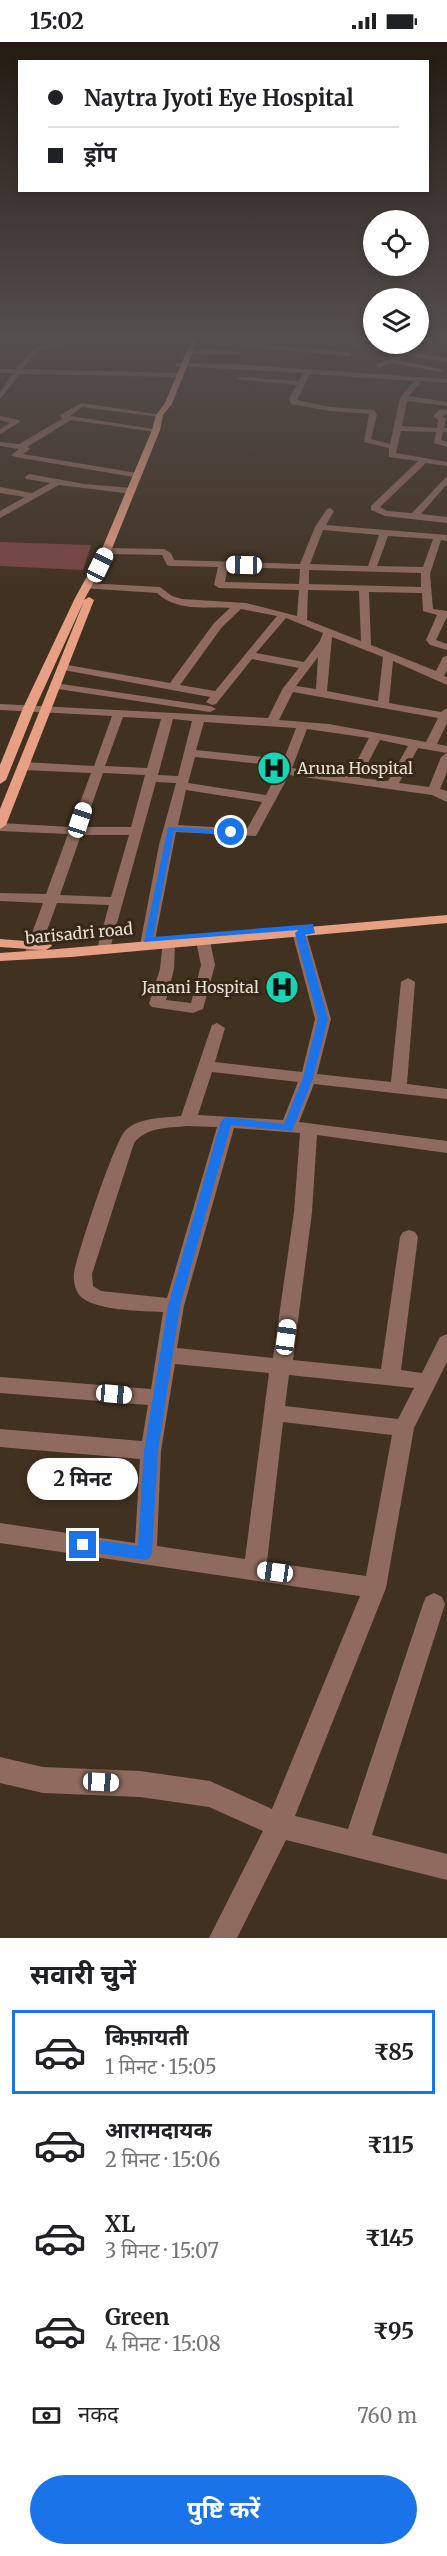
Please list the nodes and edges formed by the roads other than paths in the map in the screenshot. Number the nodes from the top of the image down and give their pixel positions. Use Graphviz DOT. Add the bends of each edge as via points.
graph roads {
  1 [pos="59,424"];
  2 [pos="116,424"];
  3 [pos="157,424"];
  4 [pos="371,424"];
  5 [pos="398,424"];
  6 [pos="397,428"];
  7 [pos="156,430"];
  8 [pos="443,430"];
  9 [pos="0,444"];
  10 [pos="447,445"];
  11 [pos="20,447"];
  12 [pos="393,447"];
  13 [pos="15,455"];
  14 [pos="5,458"];
  15 [pos="424,460"];
  16 [pos="447,464"];
  17 [pos="137,476"];
  18 [pos="29,477"];
  19 [pos="447,479"];
  20 [pos="58,482"];
  21 [pos="0,490"];
  22 [pos="132,491"];
  23 [pos="34,496"];
  24 [pos="330,511"];
  25 [pos="2,512"];
  26 [pos="415,516"];
  27 [pos="447,520"];
  28 [pos="320,527"];
  29 [pos="384,532"];
  30 [pos="444,537"];
  31 [pos="106,551"];
  32 [pos="224,564"];
  33 [pos="304,566"];
  34 [pos="372,567"];
  35 [pos="426,570"];
  36 [pos="165,577"];
  37 [pos="92,583"];
  38 [pos="219,585"];
  39 [pos="249,586"];
  40 [pos="303,587"];
  41 [pos="364,588"];
  42 [pos="427,590"];
  43 [pos="215,604"];
  44 [pos="242,606"];
  45 [pos="284,614"];
  46 [pos="445,614"];
  47 [pos="302,621"];
  48 [pos="327,637"];
  49 [pos="366,647"];
  50 [pos="447,647"];
  51 [pos="249,655"];
  52 [pos="388,656"];
  53 [pos="447,659"];
  54 [pos="307,666"];
  55 [pos="62,667"];
  56 [pos="443,680"];
  57 [pos="55,686"];
  58 [pos="173,687"];
  59 [pos="289,688"];
  60 [pos="321,694"];
  61 [pos="218,695"];
  62 [pos="382,705"];
  63 [pos="0,707"];
  64 [pos="29,708"];
  65 [pos="47,709"];
  66 [pos="119,712"];
  67 [pos="203,713"];
  68 [pos="446,714"];
  69 [pos="168,715"];
  70 [pos="272,723"];
  71 [pos="303,725"];
  72 [pos="376,736"];
  73 [pos="415,743"];
  74 [pos="430,746"];
  75 [pos="447,750"];
  76 [pos="190,753"];
  77 [pos="447,757"];
  78 [pos="23,766"];
  79 [pos="287,767"];
  80 [pos="99,769"];
  81 [pos="152,775"];
  82 [pos="0,780"];
  83 [pos="353,780"];
  84 [pos="182,783"];
  85 [pos="392,785"];
  86 [pos="433,791"];
  87 [pos="447,798"];
  88 [pos="270,799"];
  89 [pos="0,826"];
  90 [pos="171,828"];
  91 [pos="76,831"];
  92 [pos="136,831"];
  93 [pos="0,897"];
  94 [pos="52,899"];
  95 [pos="117,902"];
  96 [pos="447,913"];
  97 [pos="447,918"];
  98 [pos="307,930"];
  99 [pos="203,941"];
  100 [pos="0,943"];
  101 [pos="147,943"];
  102 [pos="168,944"];
  103 [pos="104,947"];
  104 [pos="33,951"];
  105 [pos="0,957"];
  106 [pos="408,982"];
  107 [pos="217,1028"];
  108 [pos="206,1066"];
  109 [pos="308,1078"];
  110 [pos="398,1089"];
  111 [pos="447,1094"];
  112 [pos="188,1121"];
  113 [pos="226,1121"];
  114 [pos="288,1128"];
  115 [pos="309,1131"];
  116 [pos="447,1148"];
  117 [pos="409,1237"];
  118 [pos="174,1306"];
  119 [pos="447,1342"];
  120 [pos="166,1354"];
  121 [pos="281,1366"];
  122 [pos="390,1377"];
  123 [pos="426,1381"];
  124 [pos="0,1385"];
  125 [pos="160,1398"];
  126 [pos="274,1413"];
  127 [pos="404,1428"];
  128 [pos="0,1438"];
  129 [pos="151,1451"];
  130 [pos="0,1533"];
  131 [pos="145,1553"];
  132 [pos="255,1569"];
  133 [pos="375,1588"];
  134 [pos="434,1604"];
  135 [pos="0,1770"];
  136 [pos="279,1825"];
  137 [pos="356,1844"];
  138 [pos="447,1867"];
  139 [pos="223,1938"];
  1 -- 11 [label="street"];
  2 -- 7 [label="street"];
  3 -- 7 [label="main road"];
  4 -- 12 [label="street" via="367,440"];
  5 -- 6 [label="street"];
  6 -- 8 [label="street"];
  6 -- 12 [label="street"];
  7 -- 17 [label="main road"];
  8 -- 10 [label="street" via="437,441"];
  9 -- 11 [label="street"];
  11 -- 13 [label="street" via="26,449"];
  12 -- 15 [label="street" via="392,455"];
  13 -- 14 [label="street"];
  13 -- 17 [label="street"];
  15 -- 16 [label="street"];
  15 -- 26 [label="street" via="374,508"];
  17 -- 22 [label="main road"];
  18 -- 20 [label="street"];
  19 -- 26 [label="street"];
  20 -- 22 [label="street"];
  20 -- 23 [label="street"];
  21 -- 23 [label="street"];
  22 -- 31 [label="main road"];
  23 -- 25 [label="street"];
  24 -- 28 [label="street"];
  26 -- 27 [label="street"];
  28 -- 29 [label="street"];
  28 -- 33 [label="street"];
  29 -- 30 [label="street"];
  29 -- 34 [label="street"];
  30 -- 35 [label="street"];
  31 -- 36 [label="street" via="165,552"];
  31 -- 37 [label="main road"];
  32 -- 33 [label="street"];
  32 -- 36 [label="street"];
  32 -- 38 [label="street"];
  33 -- 34 [label="street"];
  33 -- 40 [label="street"];
  34 -- 35 [label="street"];
  35 -- 42 [label="street"];
  36 -- 37 [label="street"];
  36 -- 43 [label="street" via="172,600"];
  37 -- 55 [label="main road"];
  37 -- 64 [label="main road"];
  38 -- 39 [label="street"];
  38 -- 43 [label="street"];
  39 -- 40 [label="street"];
  39 -- 44 [label="street"];
  40 -- 41 [label="street"];
  40 -- 47 [label="street"];
  41 -- 42 [label="street"];
  41 -- 49 [label="street"];
  42 -- 46 [label="street" via="428,611"];
  43 -- 44 [label="street"];
  44 -- 45 [label="street"];
  44 -- 58 [label="street" via="218,625"];
  45 -- 47 [label="street"];
  45 -- 51 [label="street"];
  46 -- 50 [label="street" via="431,640"];
  47 -- 48 [label="street"];
  48 -- 49 [label="street"];
  48 -- 54 [label="street"];
  48 -- 60 [label="street"];
  49 -- 52 [label="street"];
  51 -- 54 [label="street"];
  51 -- 61 [label="street"];
  52 -- 56 [label="street"];
  52 -- 62 [label="street"];
  53 -- 56 [label="street"];
  54 -- 59 [label="street"];
  55 -- 57 [label="main road"];
  55 -- 58 [label="street"];
  57 -- 65 [label="main road"];
  57 -- 67 [label="street"];
  58 -- 61 [label="street"];
  59 -- 60 [label="street"];
  59 -- 70 [label="street"];
  60 -- 62 [label="street"];
  61 -- 67 [label="street"];
  62 -- 68 [label="street"];
  63 -- 64 [label="street"];
  64 -- 65 [label="street"];
  64 -- 82 [label="main road"];
  65 -- 66 [label="street"];
  65 -- 78 [label="main road"];
  66 -- 69 [label="street"];
  66 -- 80 [label="street"];
  67 -- 69 [label="street"];
  67 -- 70 [label="street"];
  67 -- 76 [label="street"];
  68 -- 74 [label="street"];
  69 -- 81 [label="street"];
  70 -- 71 [label="street"];
  71 -- 72 [label="street"];
  71 -- 79 [label="street"];
  72 -- 73 [label="street"];
  72 -- 83 [label="street"];
  73 -- 74 [label="street"];
  73 -- 85 [label="street"];
  74 -- 75 [label="street"];
  76 -- 79 [label="street"];
  76 -- 84 [label="street"];
  77 -- 86 [label="street"];
  78 -- 80 [label="street"];
  78 -- 89 [label="main road"];
  79 -- 83 [label="street"];
  79 -- 88 [label="street"];
  80 -- 81 [label="street"];
  80 -- 91 [label="street"];
  81 -- 84 [label="street"];
  81 -- 92 [label="street"];
  83 -- 85 [label="street"];
  84 -- 88 [label="street"];
  84 -- 90 [label="street"];
  85 -- 86 [label="street"];
  86 -- 87 [label="street"];
  88 -- 90 [label="street" via="251,833"];
  89 -- 91 [label="street"];
  90 -- 101 [label="street"];
  91 -- 92 [label="street"];
  91 -- 94 [label="street"];
  92 -- 95 [label="street"];
  93 -- 94 [label="street"];
  94 -- 95 [label="street"];
  94 -- 104 [label="street"];
  95 -- 103 [label="street"];
  96 -- 98 [label="main road, barisadri road"];
  97 -- 98 [label="main road, barisadri road"];
  98 -- 99 [label="main road, barisadri road"];
  98 -- 101 [label="main road, barisadri road"];
  98 -- 109 [label="street" via="323,1019"];
  99 -- 102 [label="main road, barisadri road"];
  99 -- 102 [label="street" via="208,965 198,1006 193,1008 157,1004 167,969"];
  100 -- 104 [label="main road"];
  101 -- 102 [label="main road, barisadri road"];
  101 -- 103 [label="main road, barisadri road"];
  103 -- 104 [label="main road, barisadri road"];
  103 -- 104 [label="main road, barisadri road" via="63,946"];
  104 -- 105 [label="main road, barisadri road"];
  106 -- 110 [label="street"];
  107 -- 108 [label="street"];
  108 -- 109 [label="street"];
  108 -- 112 [label="street"];
  109 -- 110 [label="street"];
  109 -- 114 [label="street"];
  110 -- 111 [label="street"];
  112 -- 113 [label="street"];
  112 -- 118 [label="street" via="140,1128 126,1142 83,1274 86,1289 102,1299"];
  113 -- 114 [label="street"];
  113 -- 118 [label="street"];
  114 -- 115 [label="street"];
  115 -- 116 [label="street"];
  115 -- 121 [label="street" via="303,1212"];
  117 -- 122 [label="street"];
  118 -- 120 [label="street"];
  119 -- 123 [label="street"];
  120 -- 121 [label="street"];
  120 -- 125 [label="street"];
  121 -- 122 [label="street"];
  121 -- 126 [label="street"];
  122 -- 123 [label="street"];
  123 -- 127 [label="street"];
  124 -- 125 [label="street"];
  125 -- 129 [label="street"];
  126 -- 127 [label="street"];
  126 -- 132 [label="street"];
  127 -- 133 [label="street"];
  128 -- 129 [label="street"];
  129 -- 131 [label="street"];
  130 -- 131 [label="street"];
  131 -- 132 [label="street"];
  132 -- 133 [label="street"];
  133 -- 136 [label="street"];
  134 -- 137 [label="street"];
  135 -- 136 [label="street" via="43,1780 140,1784 210,1794"];
  136 -- 137 [label="street"];
  136 -- 139 [label="street"];
  137 -- 138 [label="street"];
}
